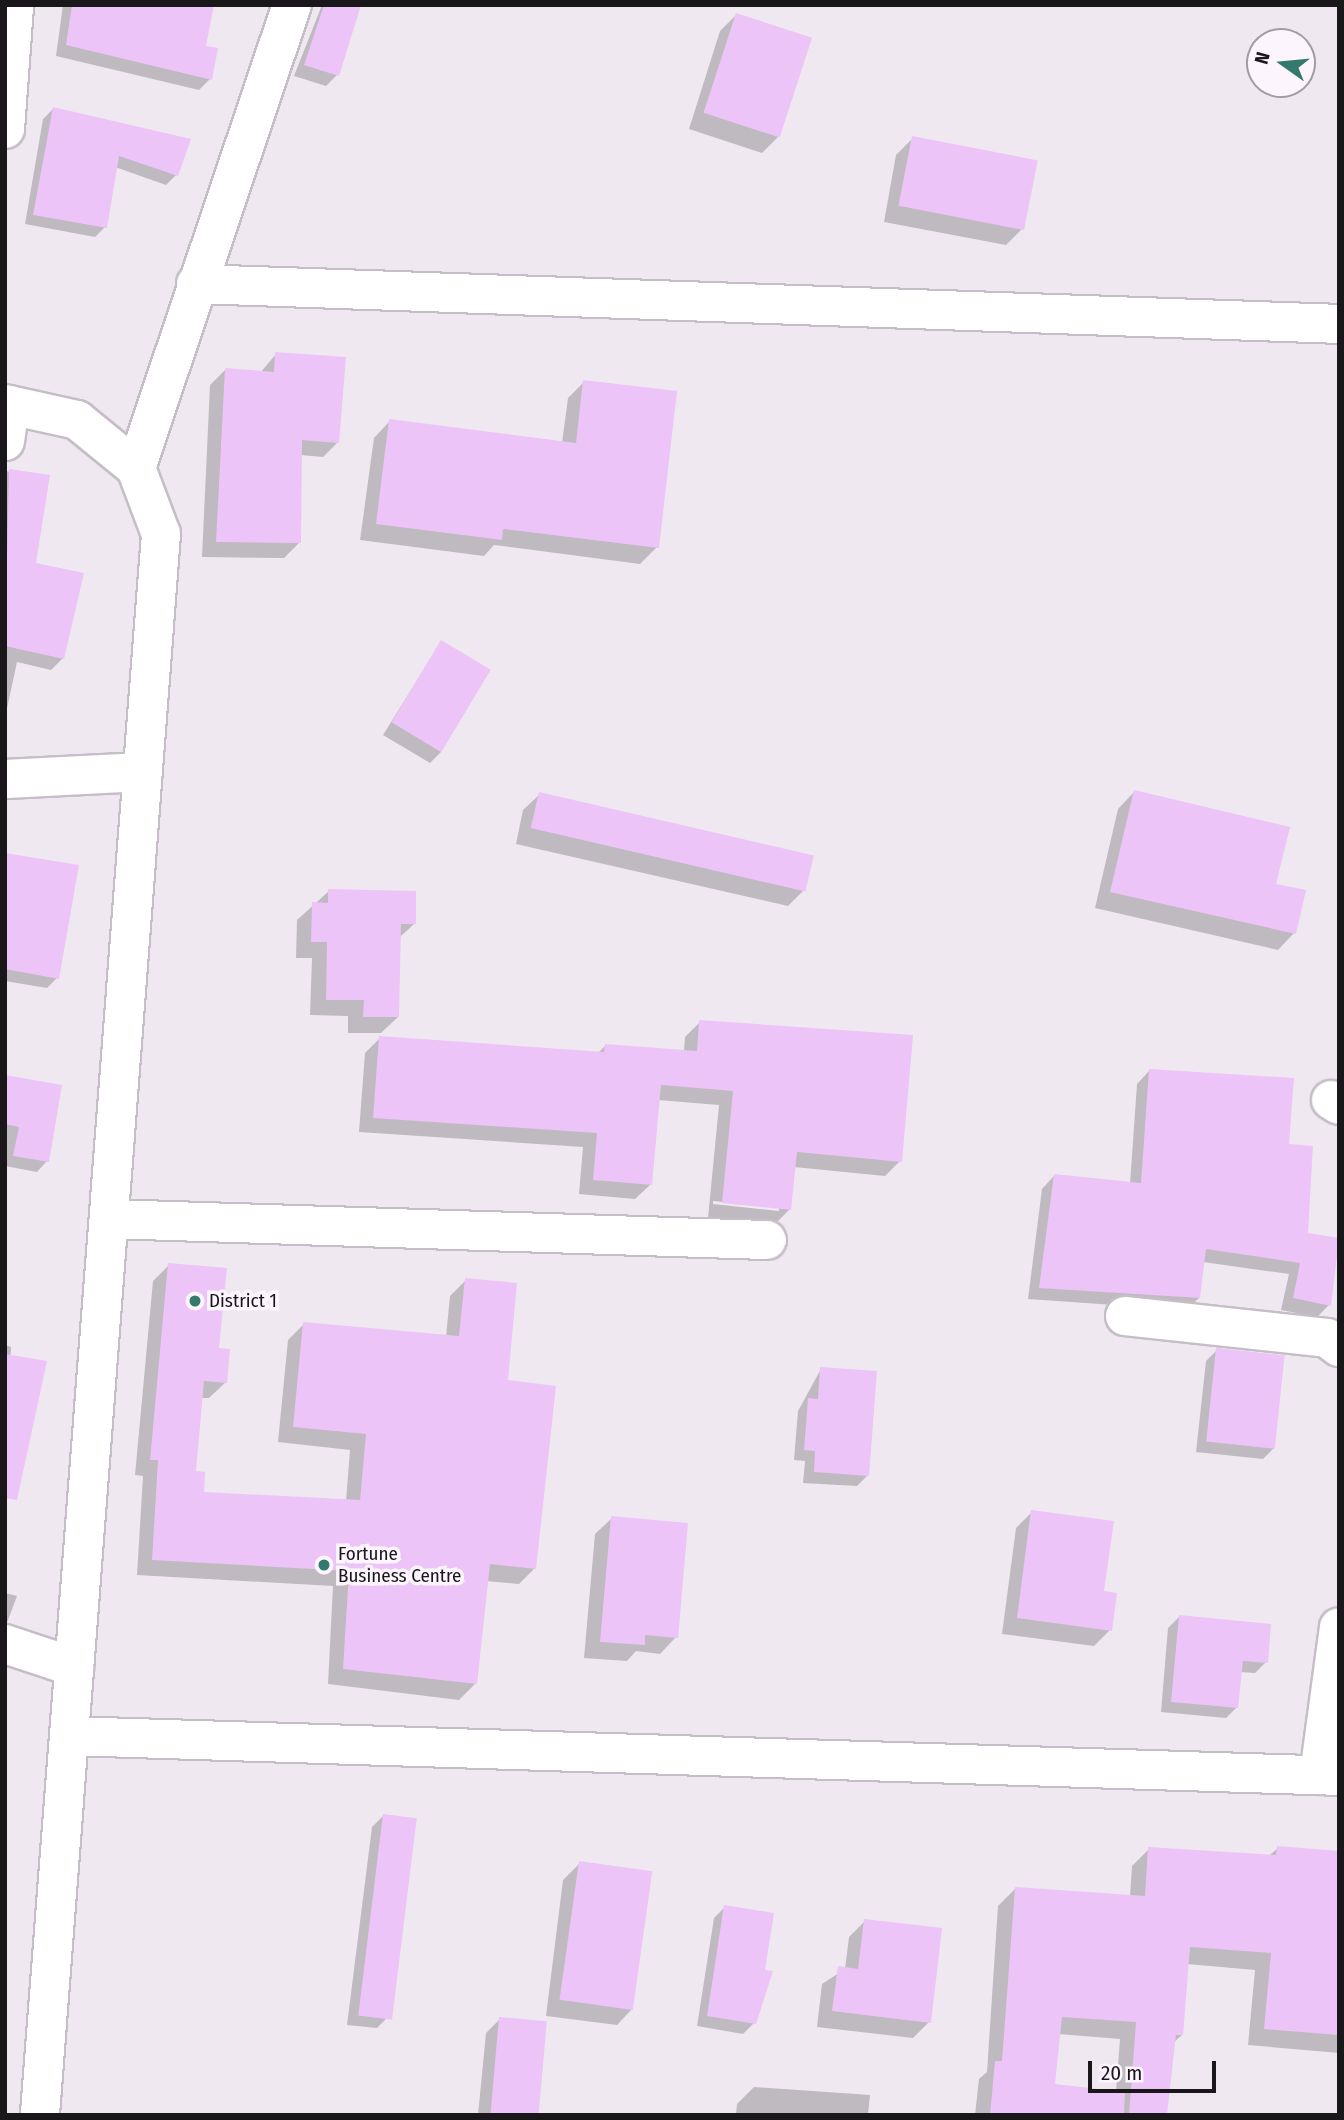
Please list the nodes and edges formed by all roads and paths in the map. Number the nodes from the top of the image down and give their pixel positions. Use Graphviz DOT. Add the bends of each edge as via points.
graph roads {
  1 [pos="14,5"];
  2 [pos="292,5"];
  3 [pos="5,129"];
  4 [pos="196,284"];
  5 [pos="1339,324"];
  6 [pos="7,417"];
  7 [pos="136,468"];
  8 [pos="143,772"];
  9 [pos="5,779"];
  10 [pos="109,1219"];
  11 [pos="766,1240"];
  12 [pos="1125,1316"];
  13 [pos="1339,1347"];
  14 [pos="1339,1627"];
  15 [pos="5,1644"];
  16 [pos="74,1668"];
  17 [pos="69,1735"];
  18 [pos="1329,1776"];
  19 [pos="40,2115"];
  1 -- 3 [label="street"];
  2 -- 4 [label="street"];
  4 -- 5 [label="street"];
  4 -- 7 [label="street"];
  6 -- 7 [label="street" via="77,420"];
  7 -- 8 [label="street" via="161,534"];
  8 -- 9 [label="street"];
  8 -- 10 [label="street"];
  10 -- 11 [label="street"];
  10 -- 16 [label="street"];
  12 -- 13 [label="street" via="1326,1338"];
  14 -- 18 [label="street"];
  15 -- 16 [label="street"];
  16 -- 17 [label="street"];
  17 -- 18 [label="street"];
  17 -- 19 [label="street"];
}
